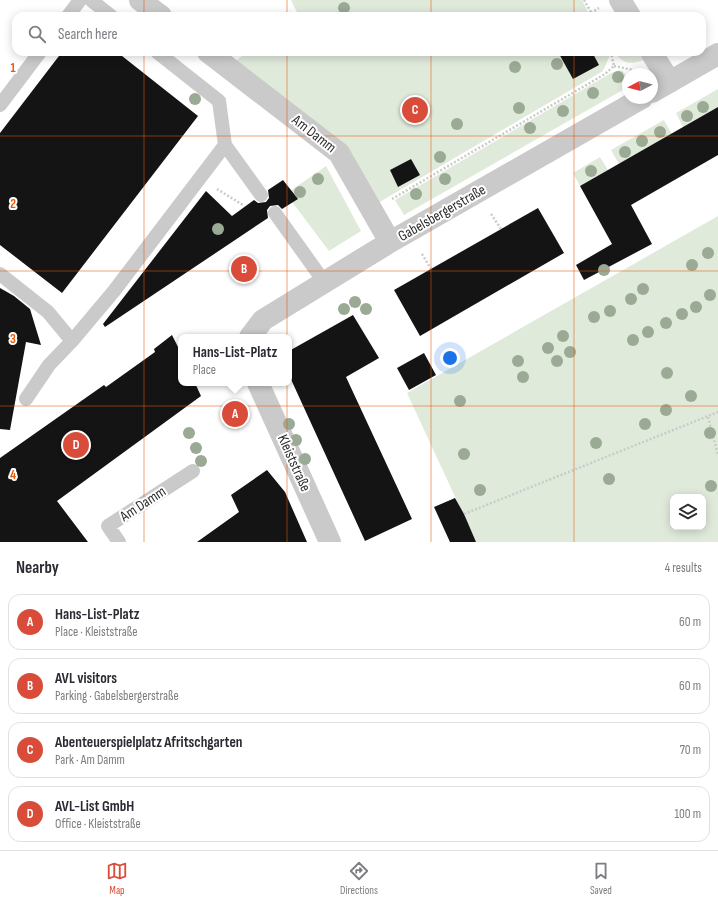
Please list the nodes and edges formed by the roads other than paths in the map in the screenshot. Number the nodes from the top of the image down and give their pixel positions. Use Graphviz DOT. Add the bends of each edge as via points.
graph roads {
  1 [pos="80,0"];
  2 [pos="91,0"];
  3 [pos="140,0"];
  4 [pos="620,0"];
  5 [pos="71,12"];
  6 [pos="107,12"];
  7 [pos="156,12"];
  8 [pos="628,12"];
  9 [pos="718,54"];
  10 [pos="37,56"];
  11 [pos="162,56"];
  12 [pos="213,56"];
  13 [pos="652,56"];
  14 [pos="661,87"];
  15 [pos="632,104"];
  16 [pos="0,105"];
  17 [pos="225,145"];
  18 [pos="261,195"];
  19 [pos="275,213"];
  20 [pos="390,242"];
  21 [pos="0,274"];
  22 [pos="325,283"];
  23 [pos="252,334"];
  24 [pos="72,341"];
  25 [pos="259,386"];
  26 [pos="26,399"];
  27 [pos="193,471"];
  28 [pos="119,542"];
  29 [pos="330,542"];
  1 -- 5 [label="lane"];
  2 -- 6 [label="lane"];
  3 -- 7 [label="street"];
  4 -- 8 [label="street"];
  9 -- 14 [label="street"];
  10 -- 16 [label="lane"];
  11 -- 17 [label="lane" via="219,101"];
  12 -- 20 [label="street, Am Damm" via="339,153"];
  13 -- 14 [label="street"];
  15 -- 20 [label="street, Gabelsbergerstraße"];
  17 -- 18 [label="lane"];
  17 -- 24 [label="lane" via="114,291"];
  19 -- 22 [label="lane"];
  20 -- 22 [label="street, Gabelsbergerstraße"];
  21 -- 24 [label="lane" via="48,312"];
  22 -- 23 [label="street, Gabelsbergerstraße" via="263,320"];
  24 -- 26 [label="lane" via="49,365"];
  25 -- 29 [label="street, Kleiststraße"];
  27 -- 28 [label="lane, Am Damm" via="108,526"];
}
